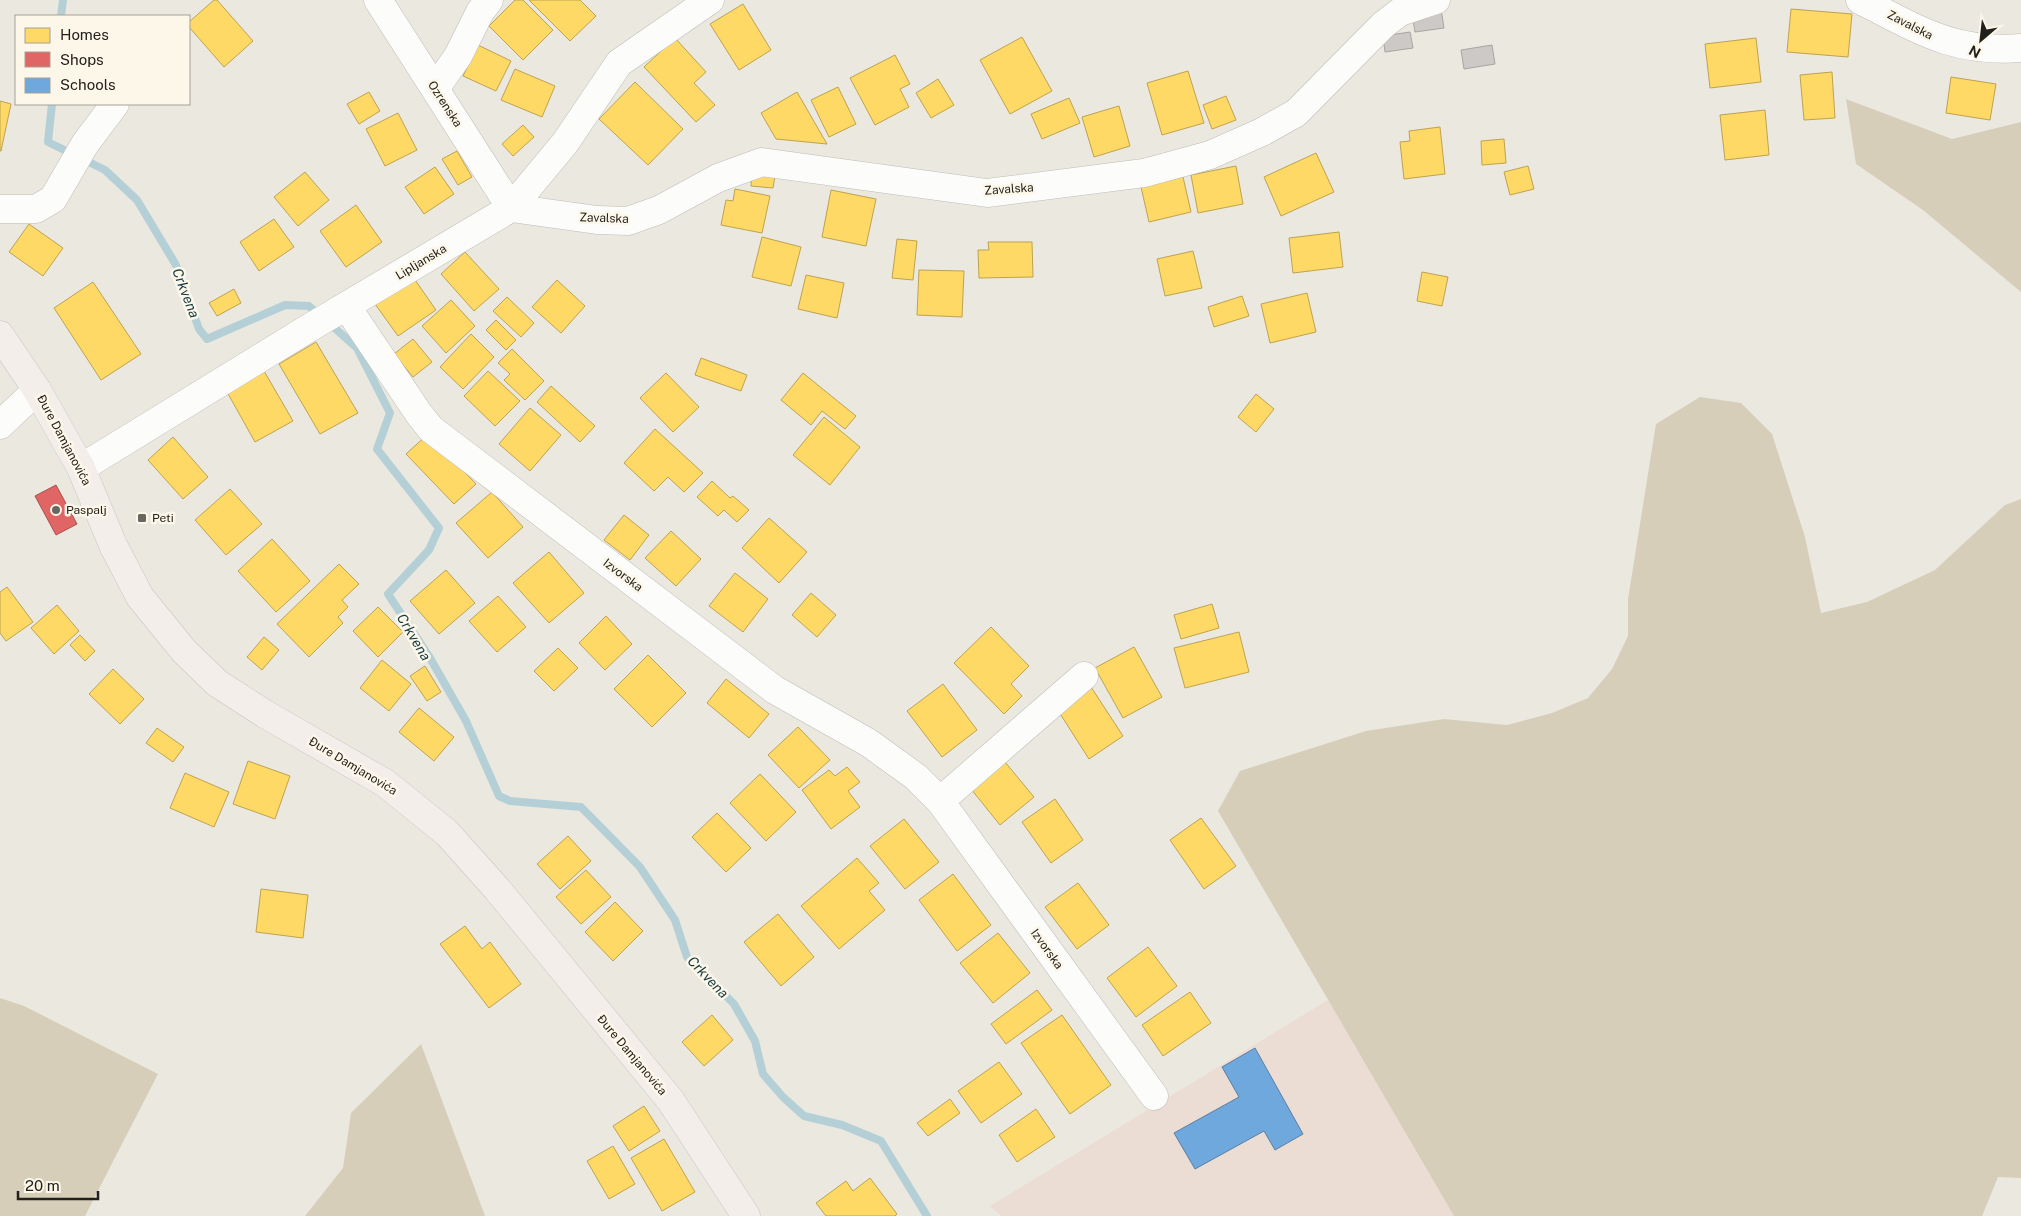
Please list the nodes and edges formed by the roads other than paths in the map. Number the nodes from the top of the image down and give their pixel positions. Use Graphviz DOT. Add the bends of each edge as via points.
graph roads {
  1 [pos="378,0"];
  2 [pos="489,0"];
  3 [pos="710,0"];
  4 [pos="1436,0"];
  5 [pos="1860,0"];
  6 [pos="2021,48"];
  7 [pos="435,89"];
  8 [pos="114,105"];
  9 [pos="511,208"];
  10 [pos="0,209"];
  11 [pos="342,309"];
  12 [pos="0,335"];
  13 [pos="37,390"];
  14 [pos="0,425"];
  15 [pos="81,468"];
  16 [pos="1084,676"];
  17 [pos="940,801"];
  18 [pos="1154,1096"];
  19 [pos="746,1216"];
  1 -- 7 [label="street, Ozrenska"];
  2 -- 7 [label="street" via="458,56"];
  3 -- 9 [label="street, Lipljanska" via="619,63 565,143"];
  4 -- 9 [label="street, Zavalska" via="1400,12 1383,25 1296,113 1210,155 1144,174 987,193 762,162 718,178 659,210 628,221"];
  5 -- 6 [label="street, Zavalska" via="1934,38 1992,50"];
  7 -- 9 [label="street, Ozrenska"];
  8 -- 10 [label="street" via="85,144 58,192 46,205 36,209"];
  9 -- 11 [label="street, Lipljanska"];
  11 -- 15 [label="street, Lipljanska"];
  11 -- 17 [label="street, Izvorska" via="431,428 775,690 869,743 916,777"];
  12 -- 13 [label="main road, Đure Damjanovića"];
  13 -- 14 [label="street"];
  13 -- 15 [label="main road, Đure Damjanovića"];
  15 -- 19 [label="main road, Đure Damjanovića" via="113,545 140,597 184,651 217,682 264,714 385,783 447,833 671,1101"];
  16 -- 17 [label="street"];
  17 -- 18 [label="street, Izvorska"];
}
